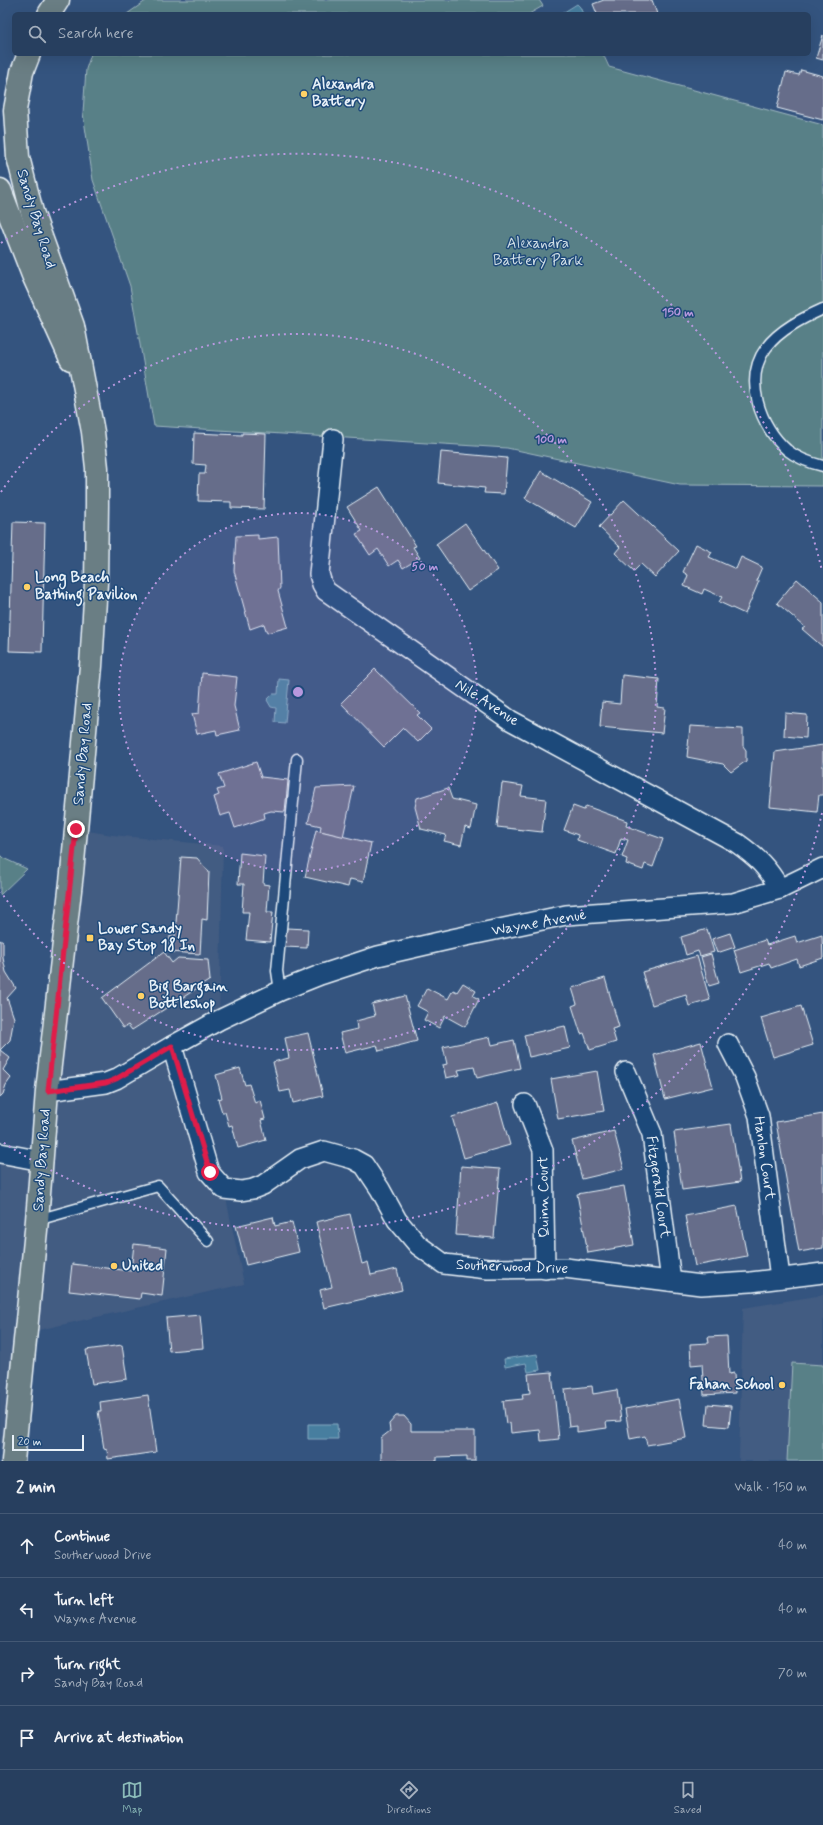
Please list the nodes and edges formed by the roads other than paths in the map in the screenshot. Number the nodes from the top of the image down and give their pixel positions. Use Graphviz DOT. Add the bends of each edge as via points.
graph roads {
  1 [pos="58,0"];
  2 [pos="50,12"];
  3 [pos="28,56"];
  4 [pos="0,190"];
  5 [pos="0,216"];
  6 [pos="16,232"];
  7 [pos="823,309"];
  8 [pos="83,381"];
  9 [pos="333,439"];
  10 [pos="823,466"];
  11 [pos="297,759"];
  12 [pos="823,868"];
  13 [pos="780,889"];
  14 [pos="280,991"];
  15 [pos="728,1044"];
  16 [pos="172,1046"];
  17 [pos="626,1072"];
  18 [pos="48,1091"];
  19 [pos="525,1104"];
  20 [pos="0,1153"];
  21 [pos="42,1161"];
  22 [pos="37,1220"];
  23 [pos="208,1241"];
  24 [pos="545,1269"];
  25 [pos="823,1273"];
  26 [pos="780,1278"];
  27 [pos="671,1281"];
  28 [pos="13,1461"];
  1 -- 2 [label="main road"];
  3 -- 8 [label="main road, Sandy Bay Road" via="22,72 15,110 18,157 32,212 73,326"];
  4 -- 6 [label="main road, Sandy Bay Road"];
  5 -- 6 [label="lane, Sandy Bay Road"];
  6 -- 8 [label="main road, Sandy Bay Road" via="55,325"];
  7 -- 10 [label="lane" via="796,323 766,348 755,371 755,385 762,413 776,438 801,458"];
  8 -- 18 [label="main road, Sandy Bay Road" via="97,468 92,666"];
  9 -- 13 [label="street, Nile Avenue" via="319,574 326,591 510,720 737,843 757,857"];
  11 -- 14 [label="lane" via="277,971"];
  12 -- 13 [label="street, Wayne Avenue"];
  13 -- 14 [label="street, Wayne Avenue" via="733,903 566,915 378,956"];
  14 -- 16 [label="street, Wayne Avenue"];
  15 -- 26 [label="street, Hanlon Court" via="745,1077 759,1116"];
  16 -- 18 [label="street, Wayne Avenue" via="106,1083"];
  16 -- 24 [label="street, Southerwood Drive" via="210,1172 224,1189 253,1190 263,1186 300,1160 324,1151 340,1154 364,1165 397,1220 418,1244 444,1264 488,1269"];
  17 -- 27 [label="street, Fitzgerald Court" via="652,1134"];
  18 -- 21 [label="main road, Sandy Bay Road"];
  19 -- 24 [label="street, Quinn Court" via="543,1150"];
  20 -- 21 [label="street"];
  21 -- 22 [label="main road, Sandy Bay Road"];
  22 -- 23 [label="lane" via="158,1186"];
  22 -- 28 [label="main road, Sandy Bay Road"];
  24 -- 27 [label="street, Southerwood Drive" via="565,1268"];
  25 -- 26 [label="street, Southerwood Drive"];
  26 -- 27 [label="street, Southerwood Drive" via="701,1285"];
}
